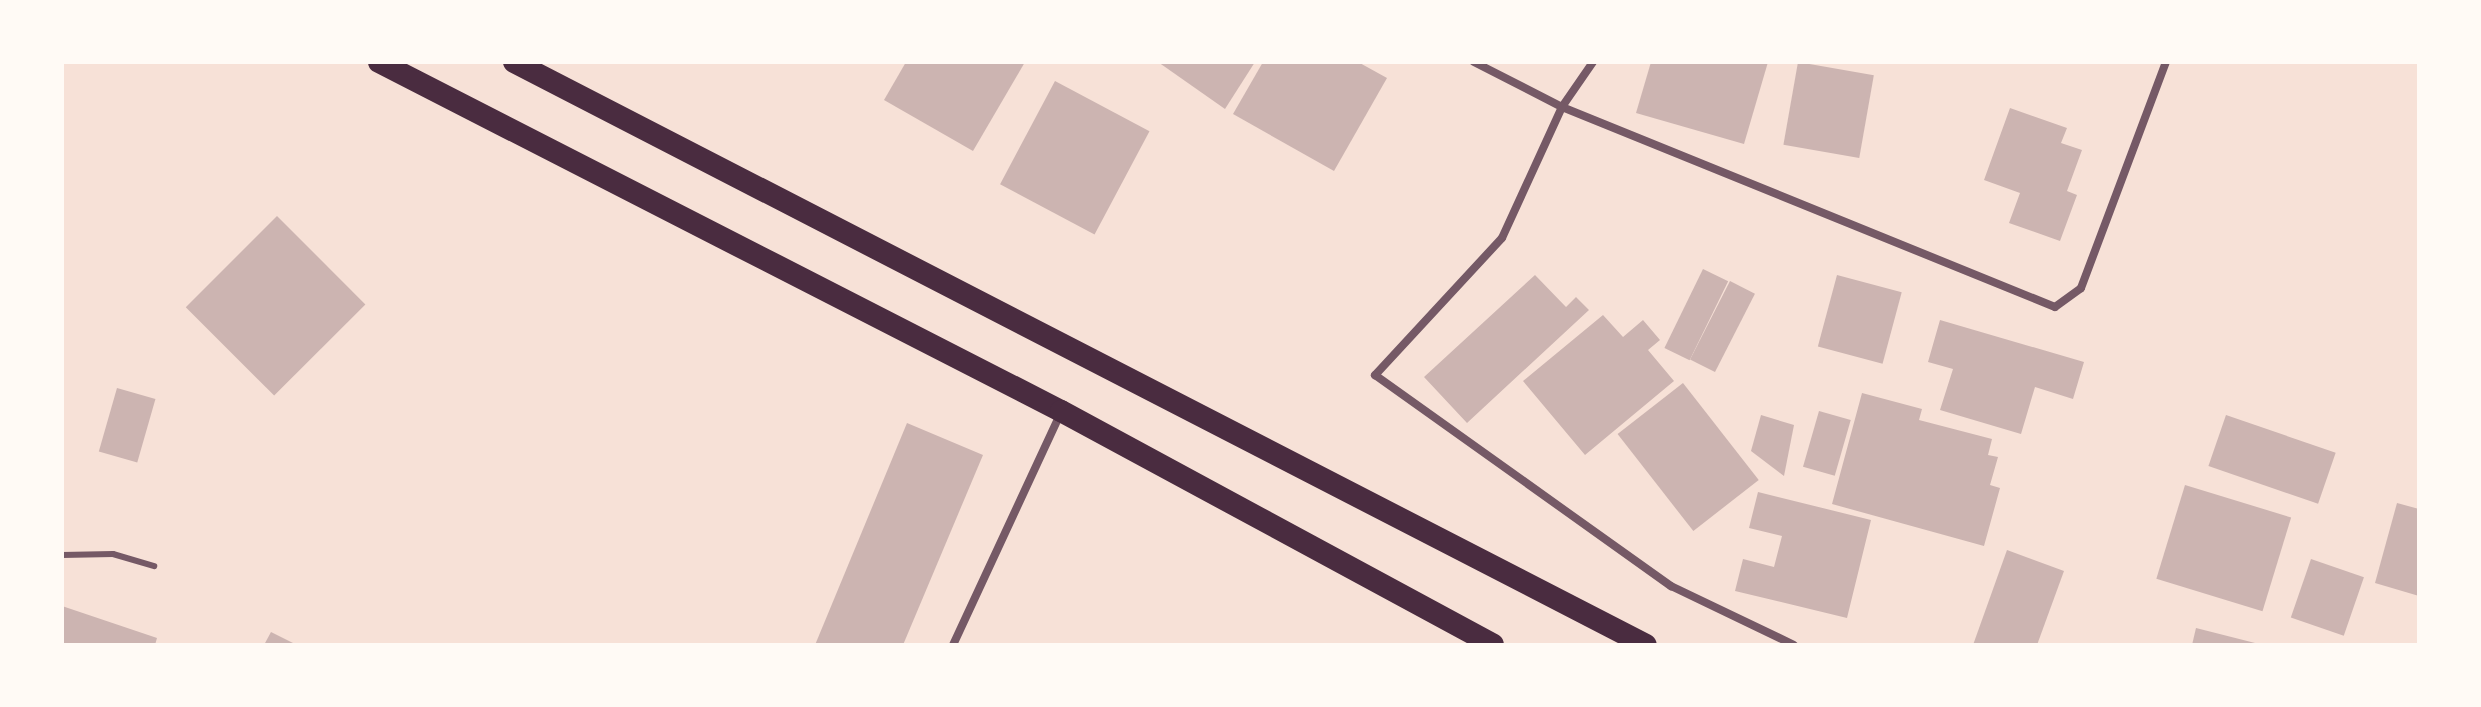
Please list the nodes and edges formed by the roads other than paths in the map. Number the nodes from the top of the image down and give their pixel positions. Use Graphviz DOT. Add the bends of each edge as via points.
graph roads {
  1 [pos="379,62"];
  2 [pos="514,62"];
  3 [pos="1474,62"];
  4 [pos="1593,62"];
  5 [pos="2166,62"];
  6 [pos="1562,107"];
  7 [pos="1061,411"];
  8 [pos="62,555"];
  9 [pos="154,566"];
  10 [pos="953,645"];
  11 [pos="1493,645"];
  12 [pos="1646,645"];
  13 [pos="1794,645"];
  1 -- 7 [label="highway"];
  2 -- 12 [label="highway"];
  3 -- 6 [label="street"];
  4 -- 6 [label="street"];
  5 -- 6 [label="street" via="2081,288 2055,307"];
  6 -- 13 [label="street" via="1502,238 1375,375 1671,586"];
  7 -- 10 [label="street"];
  7 -- 11 [label="highway"];
  8 -- 9 [label="lane" via="113,554"];
}
